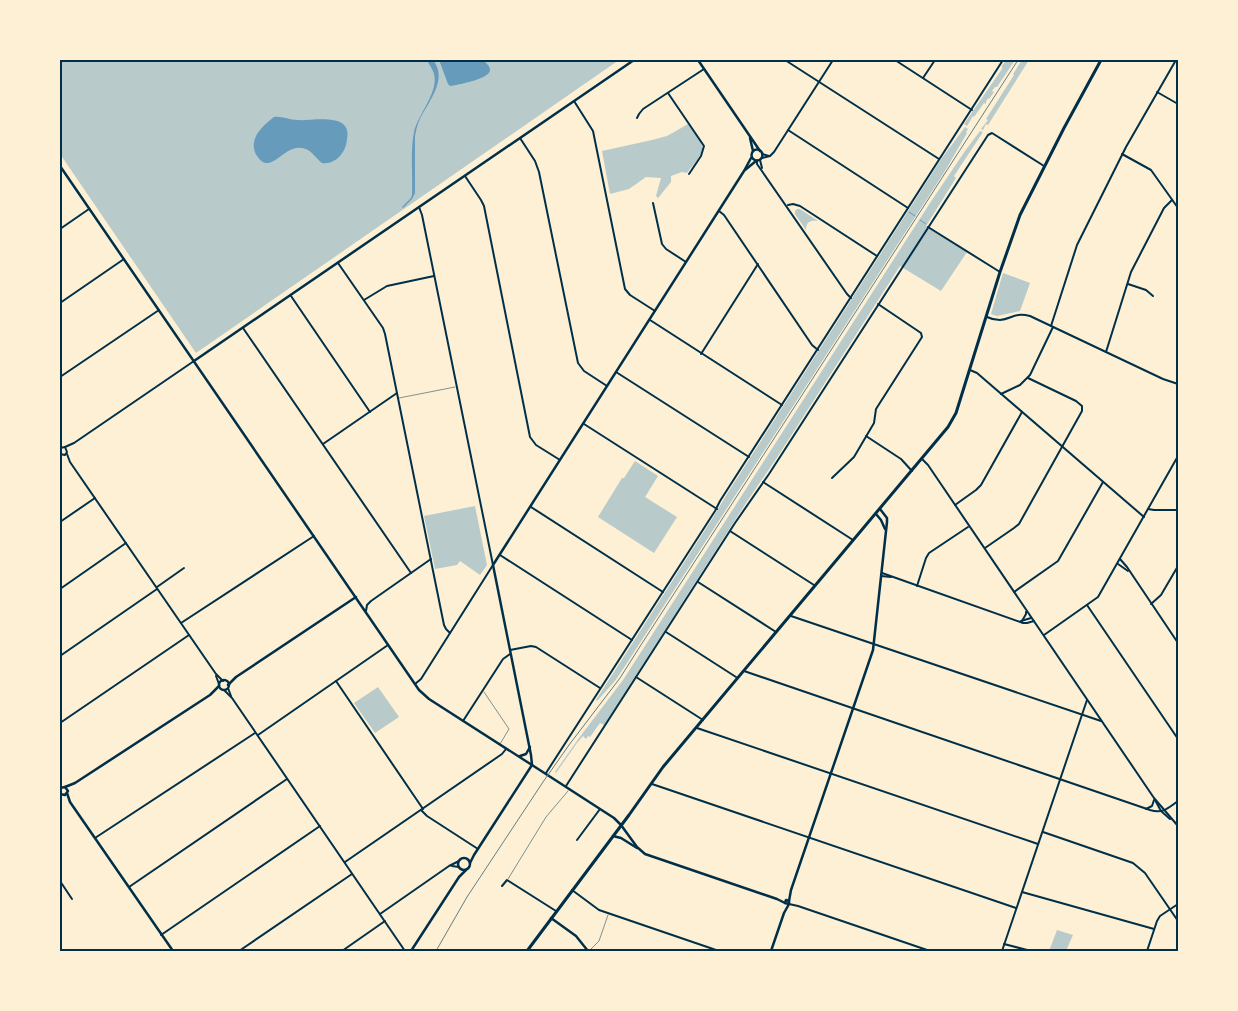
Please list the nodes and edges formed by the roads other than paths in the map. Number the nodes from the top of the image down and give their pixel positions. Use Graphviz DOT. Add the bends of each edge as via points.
graph roads {
  1 [pos="634,60"];
  2 [pos="698,60"];
  3 [pos="786,60"];
  4 [pos="833,60"];
  5 [pos="895,60"];
  6 [pos="935,60"];
  7 [pos="1003,60"];
  8 [pos="1101,60"];
  9 [pos="1176,60"];
  10 [pos="704,69"];
  11 [pos="923,78"];
  12 [pos="819,82"];
  13 [pos="668,92"];
  14 [pos="1157,92"];
  15 [pos="574,101"];
  16 [pos="1178,104"];
  17 [pos="972,110"];
  18 [pos="637,118"];
  19 [pos="788,130"];
  20 [pos="750,137"];
  21 [pos="520,138"];
  22 [pos="754,151"];
  23 [pos="760,151"];
  24 [pos="762,154"];
  25 [pos="1122,154"];
  26 [pos="769,156"];
  27 [pos="751,158"];
  28 [pos="940,159"];
  29 [pos="758,160"];
  30 [pos="60,166"];
  31 [pos="1044,167"];
  32 [pos="744,171"];
  33 [pos="689,174"];
  34 [pos="465,176"];
  35 [pos="1172,200"];
  36 [pos="653,202"];
  37 [pos="787,205"];
  38 [pos="419,207"];
  39 [pos="908,208"];
  40 [pos="1178,208"];
  41 [pos="90,209"];
  42 [pos="719,211"];
  43 [pos="928,227"];
  44 [pos="60,229"];
  45 [pos="877,256"];
  46 [pos="124,259"];
  47 [pos="338,262"];
  48 [pos="686,262"];
  49 [pos="758,264"];
  50 [pos="1000,272"];
  51 [pos="434,276"];
  52 [pos="1128,284"];
  53 [pos="290,295"];
  54 [pos="1153,296"];
  55 [pos="851,298"];
  56 [pos="364,301"];
  57 [pos="60,303"];
  58 [pos="878,304"];
  59 [pos="158,310"];
  60 [pos="655,312"];
  61 [pos="986,317"];
  62 [pos="649,320"];
  63 [pos="1052,327"];
  64 [pos="243,328"];
  65 [pos="818,350"];
  66 [pos="1106,352"];
  67 [pos="701,354"];
  68 [pos="194,361"];
  69 [pos="969,369"];
  70 [pos="616,372"];
  71 [pos="60,377"];
  72 [pos="1028,378"];
  73 [pos="1178,384"];
  74 [pos="608,386"];
  75 [pos="457,387"];
  76 [pos="397,393"];
  77 [pos="1001,394"];
  78 [pos="398,398"];
  79 [pos="782,405"];
  80 [pos="370,412"];
  81 [pos="1022,412"];
  82 [pos="584,423"];
  83 [pos="866,436"];
  84 [pos="74,443"];
  85 [pos="323,444"];
  86 [pos="62,447"];
  87 [pos="1062,447"];
  88 [pos="67,452"];
  89 [pos="61,455"];
  90 [pos="1178,456"];
  91 [pos="749,457"];
  92 [pos="922,459"];
  93 [pos="560,460"];
  94 [pos="70,462"];
  95 [pos="912,471"];
  96 [pos="832,478"];
  97 [pos="763,482"];
  98 [pos="1103,482"];
  99 [pos="95,498"];
  100 [pos="955,505"];
  101 [pos="530,507"];
  102 [pos="717,508"];
  103 [pos="880,509"];
  104 [pos="1148,509"];
  105 [pos="1178,510"];
  106 [pos="876,514"];
  107 [pos="1144,517"];
  108 [pos="60,522"];
  109 [pos="969,526"];
  110 [pos="886,531"];
  111 [pos="730,532"];
  112 [pos="314,536"];
  113 [pos="854,541"];
  114 [pos="126,543"];
  115 [pos="984,548"];
  116 [pos="500,555"];
  117 [pos="1120,558"];
  118 [pos="431,559"];
  119 [pos="1117,564"];
  120 [pos="493,565"];
  121 [pos="1178,566"];
  122 [pos="184,568"];
  123 [pos="1130,572"];
  124 [pos="411,573"];
  125 [pos="882,575"];
  126 [pos="698,582"];
  127 [pos="816,586"];
  128 [pos="916,586"];
  129 [pos="157,588"];
  130 [pos="60,589"];
  131 [pos="663,592"];
  132 [pos="1014,592"];
  133 [pos="356,597"];
  134 [pos="1151,604"];
  135 [pos="1087,605"];
  136 [pos="1026,610"];
  137 [pos="366,612"];
  138 [pos="791,616"];
  139 [pos="1032,618"];
  140 [pos="1020,621"];
  141 [pos="1034,621"];
  142 [pos="181,623"];
  143 [pos="666,632"];
  144 [pos="450,633"];
  145 [pos="777,633"];
  146 [pos="189,634"];
  147 [pos="1044,635"];
  148 [pos="632,640"];
  149 [pos="1178,643"];
  150 [pos="875,644"];
  151 [pos="388,645"];
  152 [pos="510,652"];
  153 [pos="60,656"];
  154 [pos="744,672"];
  155 [pos="216,674"];
  156 [pos="236,677"];
  157 [pos="636,677"];
  158 [pos="738,678"];
  159 [pos="225,681"];
  160 [pos="336,681"];
  161 [pos="415,684"];
  162 [pos="219,685"];
  163 [pos="225,688"];
  164 [pos="601,688"];
  165 [pos="483,690"];
  166 [pos="211,694"];
  167 [pos="1087,700"];
  168 [pos="854,709"];
  169 [pos="1082,715"];
  170 [pos="703,720"];
  171 [pos="463,721"];
  172 [pos="1101,721"];
  173 [pos="60,723"];
  174 [pos="697,728"];
  175 [pos="256,734"];
  176 [pos="1178,739"];
  177 [pos="500,744"];
  178 [pos="530,747"];
  179 [pos="506,748"];
  180 [pos="518,756"];
  181 [pos="532,764"];
  182 [pos="831,773"];
  183 [pos="547,774"];
  184 [pos="287,779"];
  185 [pos="1060,779"];
  186 [pos="75,783"];
  187 [pos="60,784"];
  188 [pos="652,784"];
  189 [pos="63,787"];
  190 [pos="568,787"];
  191 [pos="67,792"];
  192 [pos="61,795"];
  193 [pos="1154,798"];
  194 [pos="1178,801"];
  195 [pos="70,802"];
  196 [pos="422,809"];
  197 [pos="600,809"];
  198 [pos="1146,809"];
  199 [pos="1162,811"];
  200 [pos="621,825"];
  201 [pos="320,826"];
  202 [pos="1178,826"];
  203 [pos="1043,832"];
  204 [pos="613,836"];
  205 [pos="95,838"];
  206 [pos="809,838"];
  207 [pos="577,840"];
  208 [pos="1038,844"];
  209 [pos="478,849"];
  210 [pos="640,851"];
  211 [pos="474,855"];
  212 [pos="466,859"];
  213 [pos="459,861"];
  214 [pos="345,862"];
  215 [pos="470,863"];
  216 [pos="449,867"];
  217 [pos="460,868"];
  218 [pos="466,870"];
  219 [pos="352,874"];
  220 [pos="459,877"];
  221 [pos="507,880"];
  222 [pos="60,881"];
  223 [pos="502,886"];
  224 [pos="129,887"];
  225 [pos="572,890"];
  226 [pos="1022,892"];
  227 [pos="72,899"];
  228 [pos="787,902"];
  229 [pos="1178,904"];
  230 [pos="1016,908"];
  231 [pos="1170,909"];
  232 [pos="556,912"];
  233 [pos="380,914"];
  234 [pos="608,914"];
  235 [pos="552,918"];
  236 [pos="385,921"];
  237 [pos="1178,921"];
  238 [pos="1154,929"];
  239 [pos="162,934"];
  240 [pos="1004,944"];
  241 [pos="173,951"];
  242 [pos="239,951"];
  243 [pos="342,951"];
  244 [pos="405,951"];
  245 [pos="411,951"];
  246 [pos="527,951"];
  247 [pos="589,951"];
  248 [pos="719,951"];
  249 [pos="771,951"];
  250 [pos="930,951"];
  251 [pos="1002,951"];
  252 [pos="1031,951"];
  253 [pos="1147,951"];
  1 -- 15 [label="street"];
  2 -- 10 [label="street"];
  3 -- 12 [label="street"];
  4 -- 12 [label="street"];
  5 -- 11 [label="street"];
  6 -- 11 [label="street"];
  7 -- 17 [label="street"];
  8 -- 31 [label="main road"];
  9 -- 14 [label="street"];
  10 -- 13 [label="street"];
  10 -- 20 [label="street"];
  11 -- 17 [label="street"];
  12 -- 19 [label="street"];
  12 -- 28 [label="street"];
  13 -- 18 [label="street"];
  13 -- 33 [label="street" via="704,146"];
  14 -- 16 [label="street"];
  14 -- 25 [label="street"];
  15 -- 21 [label="street"];
  15 -- 60 [label="street" via="593,130 625,289"];
  17 -- 28 [label="street"];
  19 -- 26 [label="street"];
  19 -- 39 [label="street"];
  20 -- 22 [label="street"];
  20 -- 23 [label="street"];
  21 -- 34 [label="street"];
  21 -- 74 [label="street" via="538,168 578,363 584,371"];
  22 -- 23 [label="street"];
  22 -- 27 [label="street"];
  23 -- 24 [label="street"];
  24 -- 26 [label="street"];
  24 -- 29 [label="street"];
  25 -- 35 [label="street" via="1151,170"];
  25 -- 63 [label="street" via="1074,251"];
  26 -- 29 [label="street"];
  27 -- 29 [label="street"];
  27 -- 32 [label="street"];
  28 -- 39 [label="street"];
  29 -- 32 [label="street"];
  29 -- 37 [label="street"];
  30 -- 41 [label="street"];
  31 -- 43 [label="street" via="989,133"];
  31 -- 50 [label="main road" via="1020,215"];
  32 -- 42 [label="street"];
  34 -- 38 [label="street"];
  34 -- 93 [label="street" via="484,206 530,437 536,445"];
  35 -- 40 [label="street"];
  35 -- 52 [label="street" via="1164,208"];
  36 -- 48 [label="street" via="662,244"];
  37 -- 45 [label="street" via="800,206"];
  37 -- 55 [label="street"];
  38 -- 47 [label="street"];
  38 -- 51 [label="street"];
  39 -- 45 [label="street"];
  41 -- 44 [label="street"];
  41 -- 46 [label="street"];
  42 -- 48 [label="street"];
  42 -- 49 [label="street"];
  43 -- 50 [label="street"];
  43 -- 58 [label="street"];
  45 -- 55 [label="street"];
  46 -- 57 [label="street"];
  46 -- 59 [label="street"];
  47 -- 53 [label="street"];
  47 -- 56 [label="street"];
  48 -- 60 [label="street"];
  49 -- 65 [label="street"];
  49 -- 67 [label="street"];
  50 -- 61 [label="main road"];
  51 -- 56 [label="street" via="386,286"];
  51 -- 75 [label="street"];
  52 -- 54 [label="street"];
  52 -- 66 [label="street"];
  53 -- 64 [label="street"];
  53 -- 80 [label="street"];
  55 -- 65 [label="street"];
  56 -- 76 [label="street" via="386,334"];
  58 -- 83 [label="street" via="922,335 876,409 874,423"];
  58 -- 97 [label="street"];
  59 -- 68 [label="street"];
  59 -- 71 [label="street"];
  60 -- 62 [label="street"];
  61 -- 63 [label="street" via="998,320 1027,316"];
  61 -- 69 [label="main road"];
  62 -- 67 [label="street"];
  62 -- 70 [label="street"];
  63 -- 66 [label="street"];
  63 -- 72 [label="street"];
  64 -- 68 [label="street"];
  64 -- 85 [label="street"];
  65 -- 79 [label="street"];
  66 -- 73 [label="street"];
  67 -- 79 [label="street"];
  68 -- 84 [label="street"];
  68 -- 112 [label="street"];
  69 -- 77 [label="street"];
  69 -- 92 [label="main road" via="953,420"];
  70 -- 74 [label="street"];
  70 -- 91 [label="street"];
  72 -- 77 [label="street"];
  72 -- 87 [label="street" via="1082,406 1082,413"];
  74 -- 82 [label="street"];
  75 -- 78 [label="lane"];
  75 -- 120 [label="street"];
  76 -- 78 [label="street"];
  76 -- 80 [label="street"];
  77 -- 81 [label="street"];
  78 -- 118 [label="street"];
  79 -- 91 [label="street"];
  80 -- 85 [label="street"];
  81 -- 87 [label="street"];
  81 -- 100 [label="street" via="981,485"];
  82 -- 93 [label="street"];
  82 -- 102 [label="street"];
  83 -- 95 [label="street" via="901,459"];
  83 -- 96 [label="street" via="854,457"];
  84 -- 86 [label="street"];
  84 -- 88 [label="street"];
  85 -- 124 [label="street"];
  86 -- 88 [label="street"];
  87 -- 98 [label="street"];
  87 -- 115 [label="street" via="1019,524"];
  88 -- 89 [label="street"];
  88 -- 94 [label="street"];
  89 -- 94 [label="street"];
  90 -- 104 [label="street"];
  91 -- 102 [label="street"];
  92 -- 95 [label="main road"];
  92 -- 100 [label="street"];
  93 -- 101 [label="street"];
  94 -- 99 [label="street"];
  95 -- 103 [label="main road"];
  97 -- 111 [label="street"];
  97 -- 113 [label="street"];
  98 -- 107 [label="street"];
  98 -- 132 [label="street" via="1058,561"];
  99 -- 108 [label="street"];
  99 -- 114 [label="street"];
  100 -- 109 [label="street"];
  101 -- 116 [label="street"];
  101 -- 131 [label="street"];
  102 -- 131 [label="street"];
  103 -- 106 [label="main road"];
  103 -- 110 [label="street" via="887,518"];
  104 -- 105 [label="street"];
  104 -- 107 [label="street"];
  106 -- 110 [label="street"];
  106 -- 113 [label="main road"];
  107 -- 117 [label="street"];
  109 -- 115 [label="street"];
  109 -- 128 [label="street" via="929,553"];
  110 -- 125 [label="street"];
  111 -- 126 [label="street"];
  111 -- 127 [label="street"];
  112 -- 133 [label="street"];
  112 -- 142 [label="street"];
  113 -- 127 [label="main road"];
  114 -- 129 [label="street"];
  114 -- 130 [label="street"];
  115 -- 132 [label="street"];
  116 -- 120 [label="street"];
  116 -- 148 [label="street"];
  117 -- 119 [label="street"];
  117 -- 123 [label="street"];
  118 -- 124 [label="street"];
  118 -- 144 [label="street" via="445,628"];
  119 -- 123 [label="street"];
  119 -- 135 [label="street" via="1098,597"];
  120 -- 144 [label="street"];
  120 -- 152 [label="street"];
  121 -- 134 [label="street" via="1161,595"];
  122 -- 129 [label="street"];
  123 -- 134 [label="street"];
  124 -- 137 [label="street" via="370,601"];
  125 -- 128 [label="street"];
  125 -- 150 [label="street"];
  126 -- 143 [label="street"];
  126 -- 145 [label="street"];
  127 -- 138 [label="main road"];
  128 -- 140 [label="street"];
  129 -- 142 [label="street"];
  129 -- 153 [label="street"];
  131 -- 148 [label="street"];
  132 -- 136 [label="street"];
  133 -- 137 [label="street"];
  133 -- 156 [label="street"];
  134 -- 149 [label="street"];
  135 -- 147 [label="street"];
  135 -- 176 [label="street"];
  136 -- 139 [label="street"];
  136 -- 140 [label="street"];
  137 -- 151 [label="street"];
  138 -- 145 [label="main road"];
  138 -- 150 [label="street"];
  139 -- 140 [label="street"];
  139 -- 141 [label="street"];
  140 -- 141 [label="street"];
  141 -- 147 [label="street"];
  142 -- 146 [label="street"];
  143 -- 157 [label="street"];
  143 -- 158 [label="street"];
  144 -- 161 [label="street"];
  145 -- 154 [label="main road"];
  146 -- 155 [label="street"];
  146 -- 173 [label="street"];
  147 -- 167 [label="street"];
  148 -- 164 [label="street"];
  150 -- 168 [label="street"];
  150 -- 169 [label="street"];
  151 -- 160 [label="street"];
  151 -- 161 [label="street"];
  152 -- 164 [label="street" via="536,647"];
  152 -- 165 [label="street"];
  152 -- 178 [label="street"];
  154 -- 158 [label="main road"];
  154 -- 168 [label="street"];
  155 -- 159 [label="street"];
  155 -- 162 [label="street"];
  156 -- 159 [label="street"];
  156 -- 163 [label="street"];
  157 -- 170 [label="street"];
  157 -- 190 [label="street"];
  158 -- 170 [label="main road"];
  159 -- 162 [label="street"];
  159 -- 163 [label="street"];
  160 -- 175 [label="street"];
  160 -- 196 [label="street"];
  161 -- 171 [label="street" via="425,696"];
  162 -- 163 [label="street"];
  162 -- 166 [label="street"];
  163 -- 166 [label="street"];
  163 -- 175 [label="street"];
  164 -- 183 [label="street"];
  165 -- 171 [label="street"];
  165 -- 177 [label="lane" via="509,729"];
  166 -- 186 [label="street"];
  167 -- 169 [label="street"];
  167 -- 172 [label="street"];
  168 -- 182 [label="street"];
  168 -- 185 [label="street"];
  169 -- 172 [label="street"];
  169 -- 185 [label="street"];
  170 -- 174 [label="main road"];
  171 -- 177 [label="street"];
  172 -- 193 [label="street"];
  174 -- 182 [label="street"];
  174 -- 188 [label="main road"];
  175 -- 184 [label="street"];
  175 -- 205 [label="street"];
  177 -- 179 [label="street"];
  178 -- 180 [label="street" via="526,754"];
  178 -- 181 [label="street"];
  179 -- 180 [label="street"];
  179 -- 196 [label="street" via="502,754"];
  180 -- 181 [label="street"];
  181 -- 183 [label="street"];
  181 -- 209 [label="street"];
  182 -- 206 [label="street"];
  182 -- 208 [label="street"];
  183 -- 190 [label="street"];
  184 -- 201 [label="street"];
  184 -- 224 [label="street"];
  185 -- 198 [label="street"];
  185 -- 203 [label="street"];
  186 -- 189 [label="street"];
  186 -- 191 [label="street"];
  187 -- 189 [label="street"];
  188 -- 200 [label="main road"];
  188 -- 206 [label="street"];
  189 -- 191 [label="street"];
  190 -- 197 [label="street"];
  190 -- 221 [label="lane"];
  191 -- 192 [label="street"];
  191 -- 195 [label="street"];
  192 -- 195 [label="street"];
  193 -- 198 [label="street" via="1152,806"];
  193 -- 199 [label="street"];
  194 -- 199 [label="street"];
  195 -- 205 [label="street"];
  196 -- 209 [label="street" via="426,816"];
  196 -- 214 [label="street"];
  197 -- 200 [label="street"];
  197 -- 207 [label="street"];
  198 -- 199 [label="street"];
  199 -- 202 [label="street"];
  200 -- 204 [label="main road"];
  200 -- 210 [label="street"];
  201 -- 214 [label="street"];
  201 -- 239 [label="street"];
  203 -- 208 [label="street"];
  203 -- 231 [label="street" via="1134,863"];
  204 -- 210 [label="street"];
  204 -- 225 [label="main road"];
  205 -- 224 [label="street"];
  206 -- 228 [label="street"];
  206 -- 230 [label="street"];
  208 -- 226 [label="street"];
  209 -- 211 [label="street"];
  210 -- 228 [label="street"];
  211 -- 212 [label="street"];
  211 -- 215 [label="street"];
  212 -- 213 [label="street"];
  212 -- 215 [label="street"];
  213 -- 216 [label="street"];
  213 -- 217 [label="street"];
  214 -- 219 [label="street"];
  215 -- 218 [label="street"];
  216 -- 217 [label="street"];
  216 -- 233 [label="street"];
  217 -- 218 [label="street"];
  217 -- 220 [label="street"];
  218 -- 220 [label="street"];
  219 -- 233 [label="street"];
  219 -- 242 [label="street"];
  220 -- 245 [label="street"];
  221 -- 223 [label="street"];
  221 -- 232 [label="street"];
  222 -- 227 [label="street"];
  224 -- 239 [label="street"];
  225 -- 232 [label="main road"];
  225 -- 234 [label="street"];
  226 -- 230 [label="street"];
  226 -- 238 [label="street"];
  228 -- 249 [label="street"];
  228 -- 250 [label="street"];
  229 -- 231 [label="street"];
  230 -- 240 [label="street"];
  231 -- 237 [label="street"];
  231 -- 238 [label="street" via="1160,916"];
  232 -- 235 [label="main road"];
  233 -- 236 [label="street"];
  234 -- 247 [label="lane" via="599,941"];
  234 -- 248 [label="street"];
  235 -- 246 [label="main road"];
  235 -- 247 [label="street" via="576,936"];
  236 -- 243 [label="street"];
  236 -- 244 [label="street"];
  238 -- 253 [label="street"];
  239 -- 241 [label="street"];
  240 -- 251 [label="street"];
  240 -- 252 [label="street"];
}
